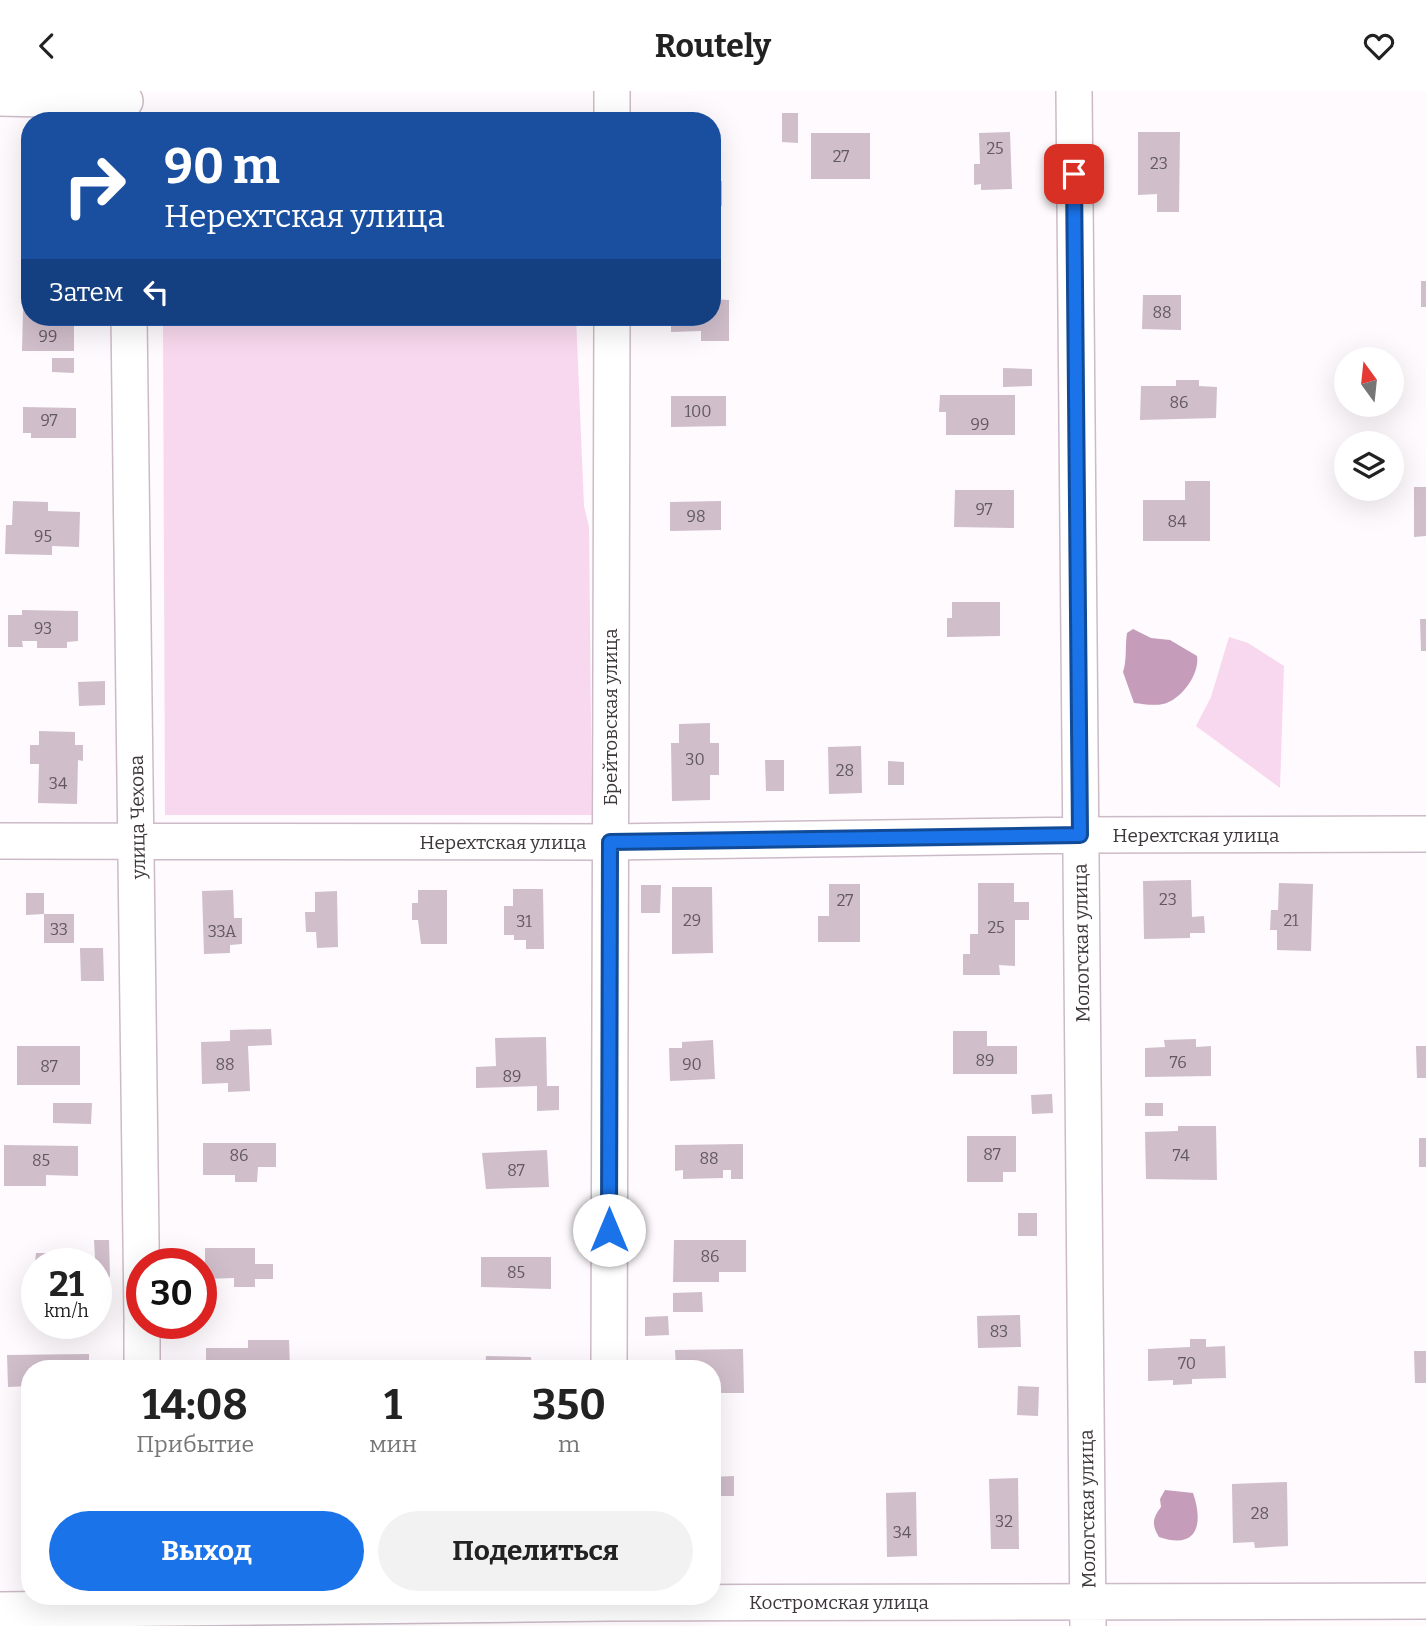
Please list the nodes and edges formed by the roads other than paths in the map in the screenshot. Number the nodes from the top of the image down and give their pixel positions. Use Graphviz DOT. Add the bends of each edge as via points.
graph roads {
  1 [pos="612,91"];
  2 [pos="1074,91"];
  3 [pos="0,98"];
  4 [pos="125,104"];
  5 [pos="612,112"];
  6 [pos="129,326"];
  7 [pos="611,326"];
  8 [pos="1426,834"];
  9 [pos="1080,835"];
  10 [pos="0,841"];
  11 [pos="138,841"];
  12 [pos="610,842"];
  13 [pos="141,1248"];
  14 [pos="142,1339"];
  15 [pos="142,1360"];
  16 [pos="608,1360"];
  17 [pos="1426,1601"];
  18 [pos="608,1608"];
  19 [pos="0,1610"];
  20 [pos="144,1610"];
  21 [pos="1088,1613"];
  1 -- 5 [label="street"];
  2 -- 9 [label="street, Мологская улица"];
  3 -- 4 [label="street"];
  6 -- 11 [label="street, улица Чехова"];
  7 -- 12 [label="street, Брейтовская улица"];
  8 -- 9 [label="street, Нерехтская улица"];
  9 -- 12 [label="street, Нерехтская улица"];
  9 -- 21 [label="street, Мологская улица"];
  10 -- 11 [label="street, Нерехтская улица"];
  11 -- 12 [label="street, Нерехтская улица"];
  11 -- 13 [label="street, улица Чехова"];
  12 -- 16 [label="street, Брейтовская улица"];
  14 -- 15 [label="street, улица Чехова"];
  17 -- 21 [label="street, Костромская улица"];
  18 -- 20 [label="street, Костромская улица"];
  18 -- 21 [label="street, Костромская улица"];
  19 -- 20 [label="street, Костромская улица"];
}
